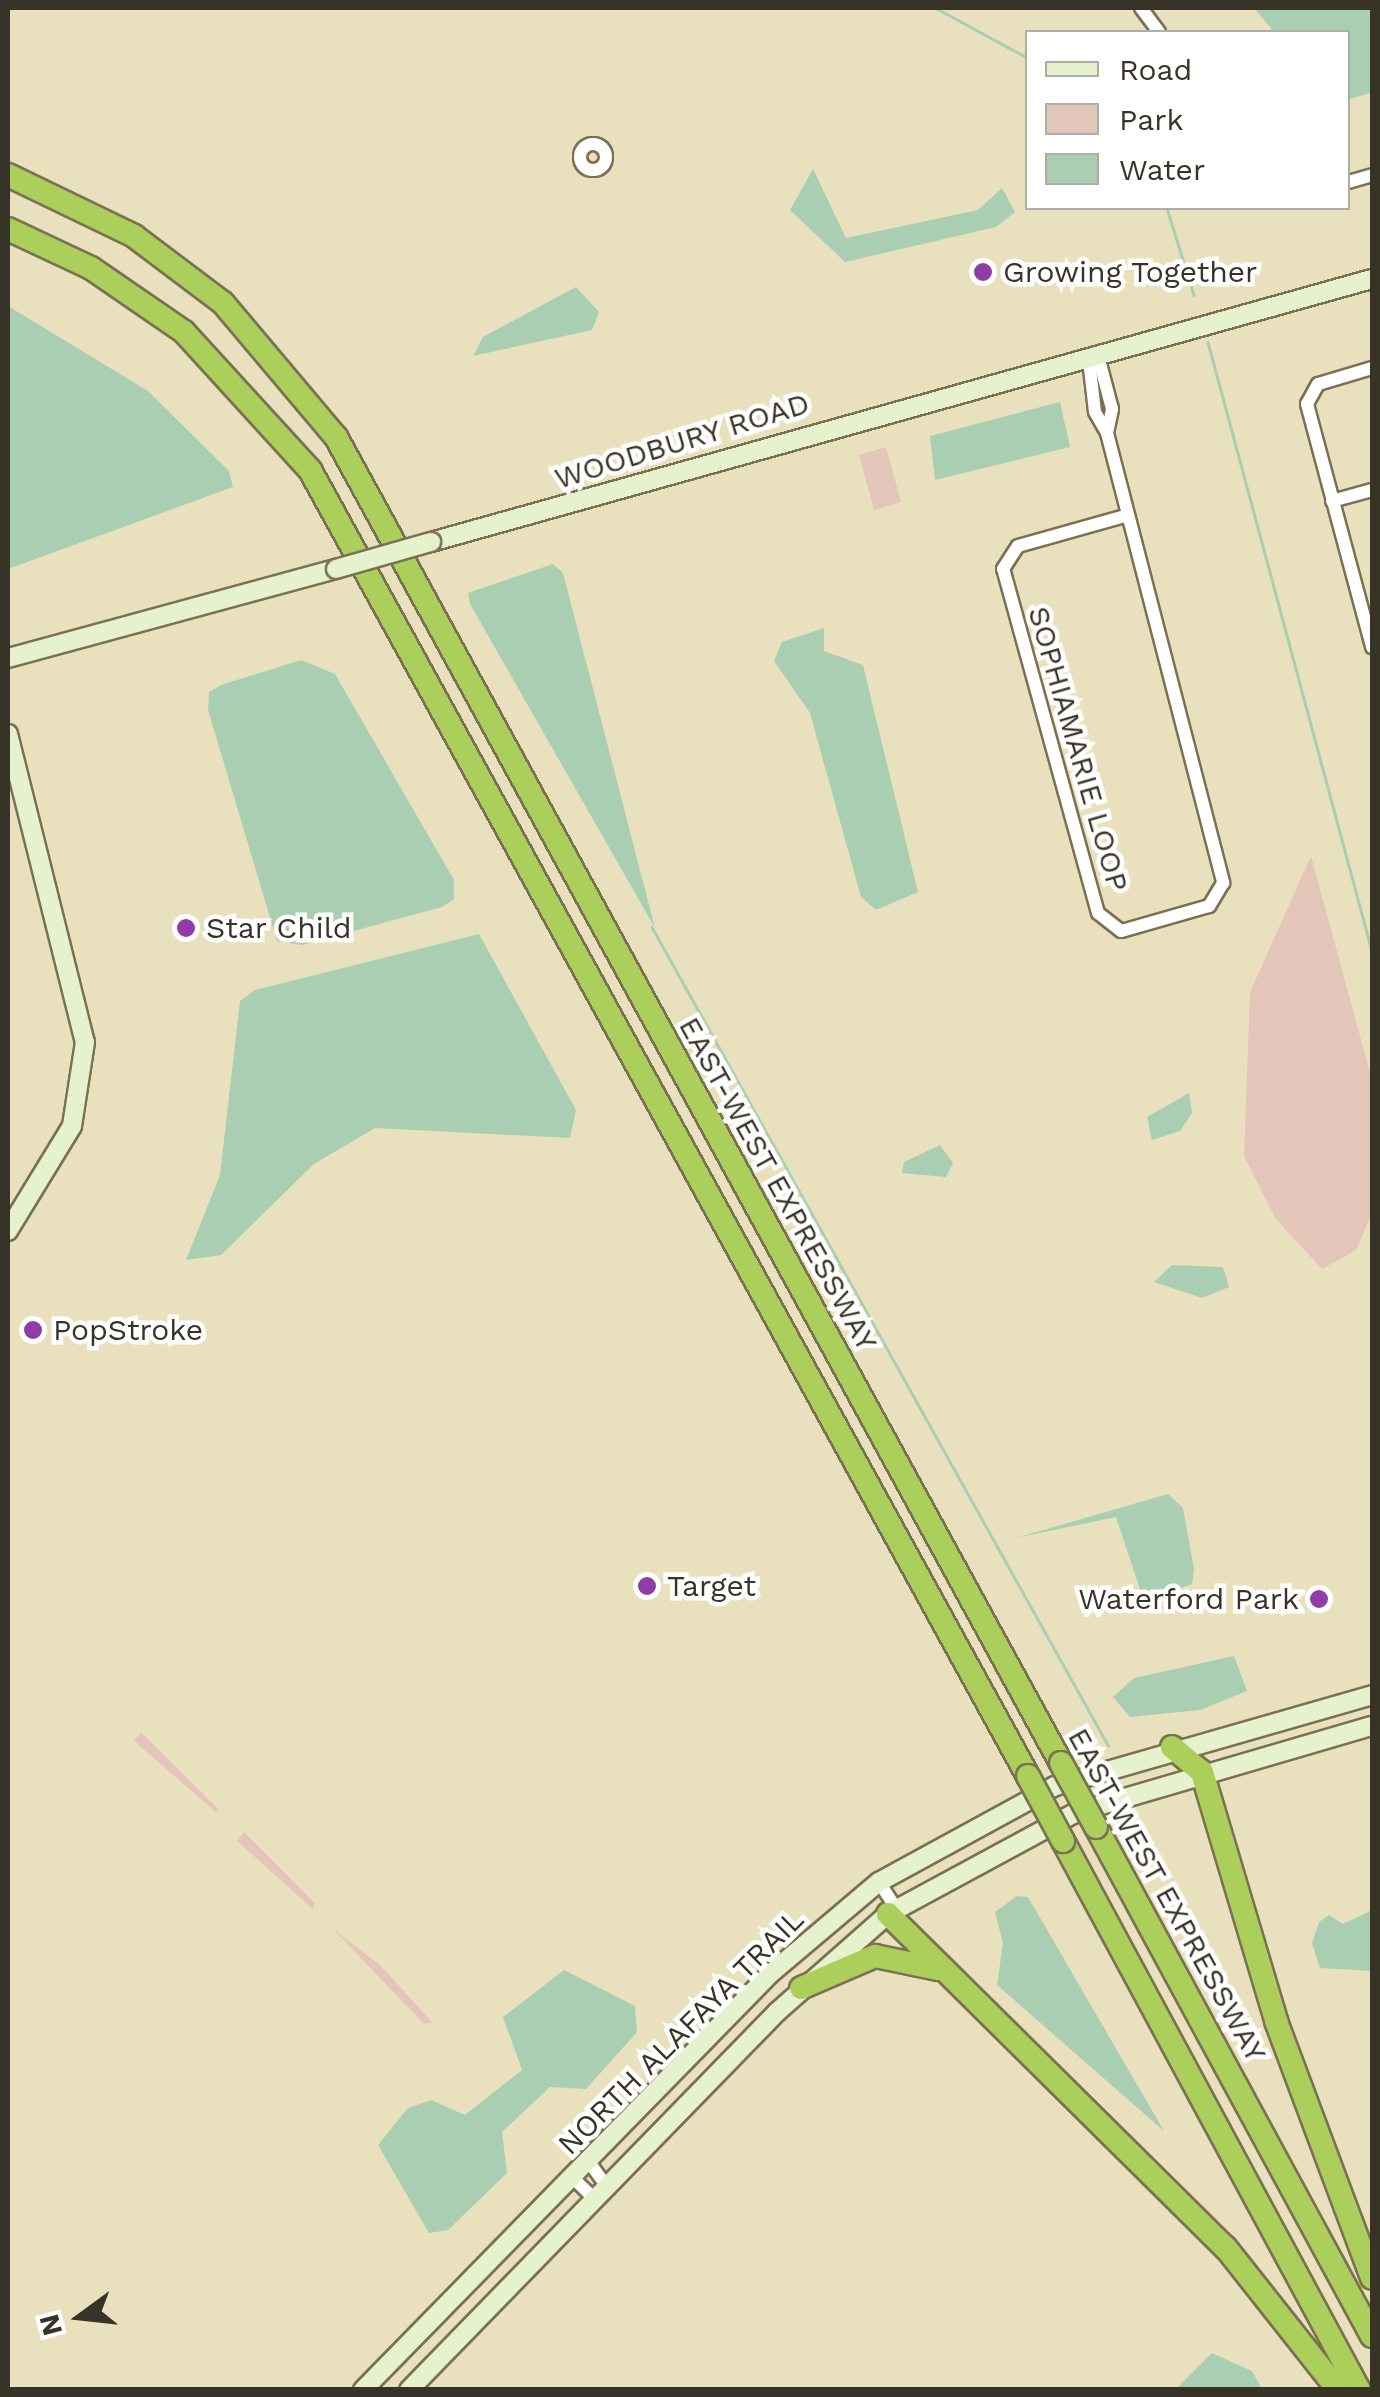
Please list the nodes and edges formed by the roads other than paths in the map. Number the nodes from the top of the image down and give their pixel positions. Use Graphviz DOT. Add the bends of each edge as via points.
graph roads {
  1 [pos="1141,8"];
  2 [pos="1158,30"];
  3 [pos="8,175"];
  4 [pos="8,229"];
  5 [pos="1372,279"];
  6 [pos="1089,360"];
  7 [pos="1372,368"];
  8 [pos="1372,490"];
  9 [pos="1332,502"];
  10 [pos="1126,516"];
  11 [pos="1372,647"];
  12 [pos="8,658"];
  13 [pos="8,734"];
  14 [pos="8,1231"];
  15 [pos="1372,1694"];
  16 [pos="1372,1713"];
  17 [pos="1372,1726"];
  18 [pos="1172,1747"];
  19 [pos="1284,1749"];
  20 [pos="1202,1772"];
  21 [pos="872,1887"];
  22 [pos="892,1911"];
  23 [pos="956,1980"];
  24 [pos="801,1988"];
  25 [pos="590,2162"];
  26 [pos="574,2178"];
  27 [pos="601,2193"];
  28 [pos="1372,2278"];
  29 [pos="1372,2336"];
  30 [pos="363,2390"];
  31 [pos="408,2390"];
  32 [pos="1338,2390"];
  33 [pos="1359,2390"];
  1 -- 2 [label="street"];
  3 -- 29 [label="highway, EAST-WEST EXPRESSWAY, bridge" via="134,236 223,303 336,438"];
  4 -- 33 [label="highway, EAST-WEST EXPRESSWAY, bridge" via="91,268 184,332 310,470"];
  5 -- 6 [label="main road, WOODBURY ROAD"];
  6 -- 10 [label="street, SOPHIAMARIE LOOP" via="1102,367 1112,409 1107,433"];
  6 -- 12 [label="main road, WOODBURY ROAD, bridge"];
  7 -- 9 [label="street" via="1324,381 1308,398"];
  8 -- 9 [label="street"];
  9 -- 11 [label="street"];
  10 -- 10 [label="street, SOPHIAMARIE LOOP" via="1018,546 1003,569 1098,913 1120,930 1209,906 1223,882"];
  13 -- 14 [label="main road" via="85,1042 72,1126"];
  15 -- 18 [label="main road, NORTH ALAFAYA TRAIL"];
  16 -- 19 [label="main road, NORTH ALAFAYA TRAIL" via="1298,1734"];
  17 -- 19 [label="main road, NORTH ALAFAYA TRAIL"];
  18 -- 20 [label="highway"];
  18 -- 21 [label="main road, NORTH ALAFAYA TRAIL" via="1020,1801"];
  19 -- 20 [label="main road, NORTH ALAFAYA TRAIL"];
  20 -- 22 [label="main road, NORTH ALAFAYA TRAIL" via="1040,1827"];
  20 -- 28 [label="highway" via="1276,2021"];
  21 -- 22 [label="main road"];
  21 -- 25 [label="main road, NORTH ALAFAYA TRAIL" via="770,1974"];
  22 -- 23 [label="highway"];
  22 -- 24 [label="main road, NORTH ALAFAYA TRAIL"];
  23 -- 24 [label="highway" via="924,1960 875,1956"];
  23 -- 32 [label="highway" via="1226,2248"];
  24 -- 27 [label="main road, NORTH ALAFAYA TRAIL"];
  25 -- 26 [label="main road, NORTH ALAFAYA TRAIL"];
  25 -- 27 [label="street"];
  26 -- 27 [label="street"];
  26 -- 30 [label="main road, NORTH ALAFAYA TRAIL"];
  27 -- 31 [label="main road, NORTH ALAFAYA TRAIL"];
}
